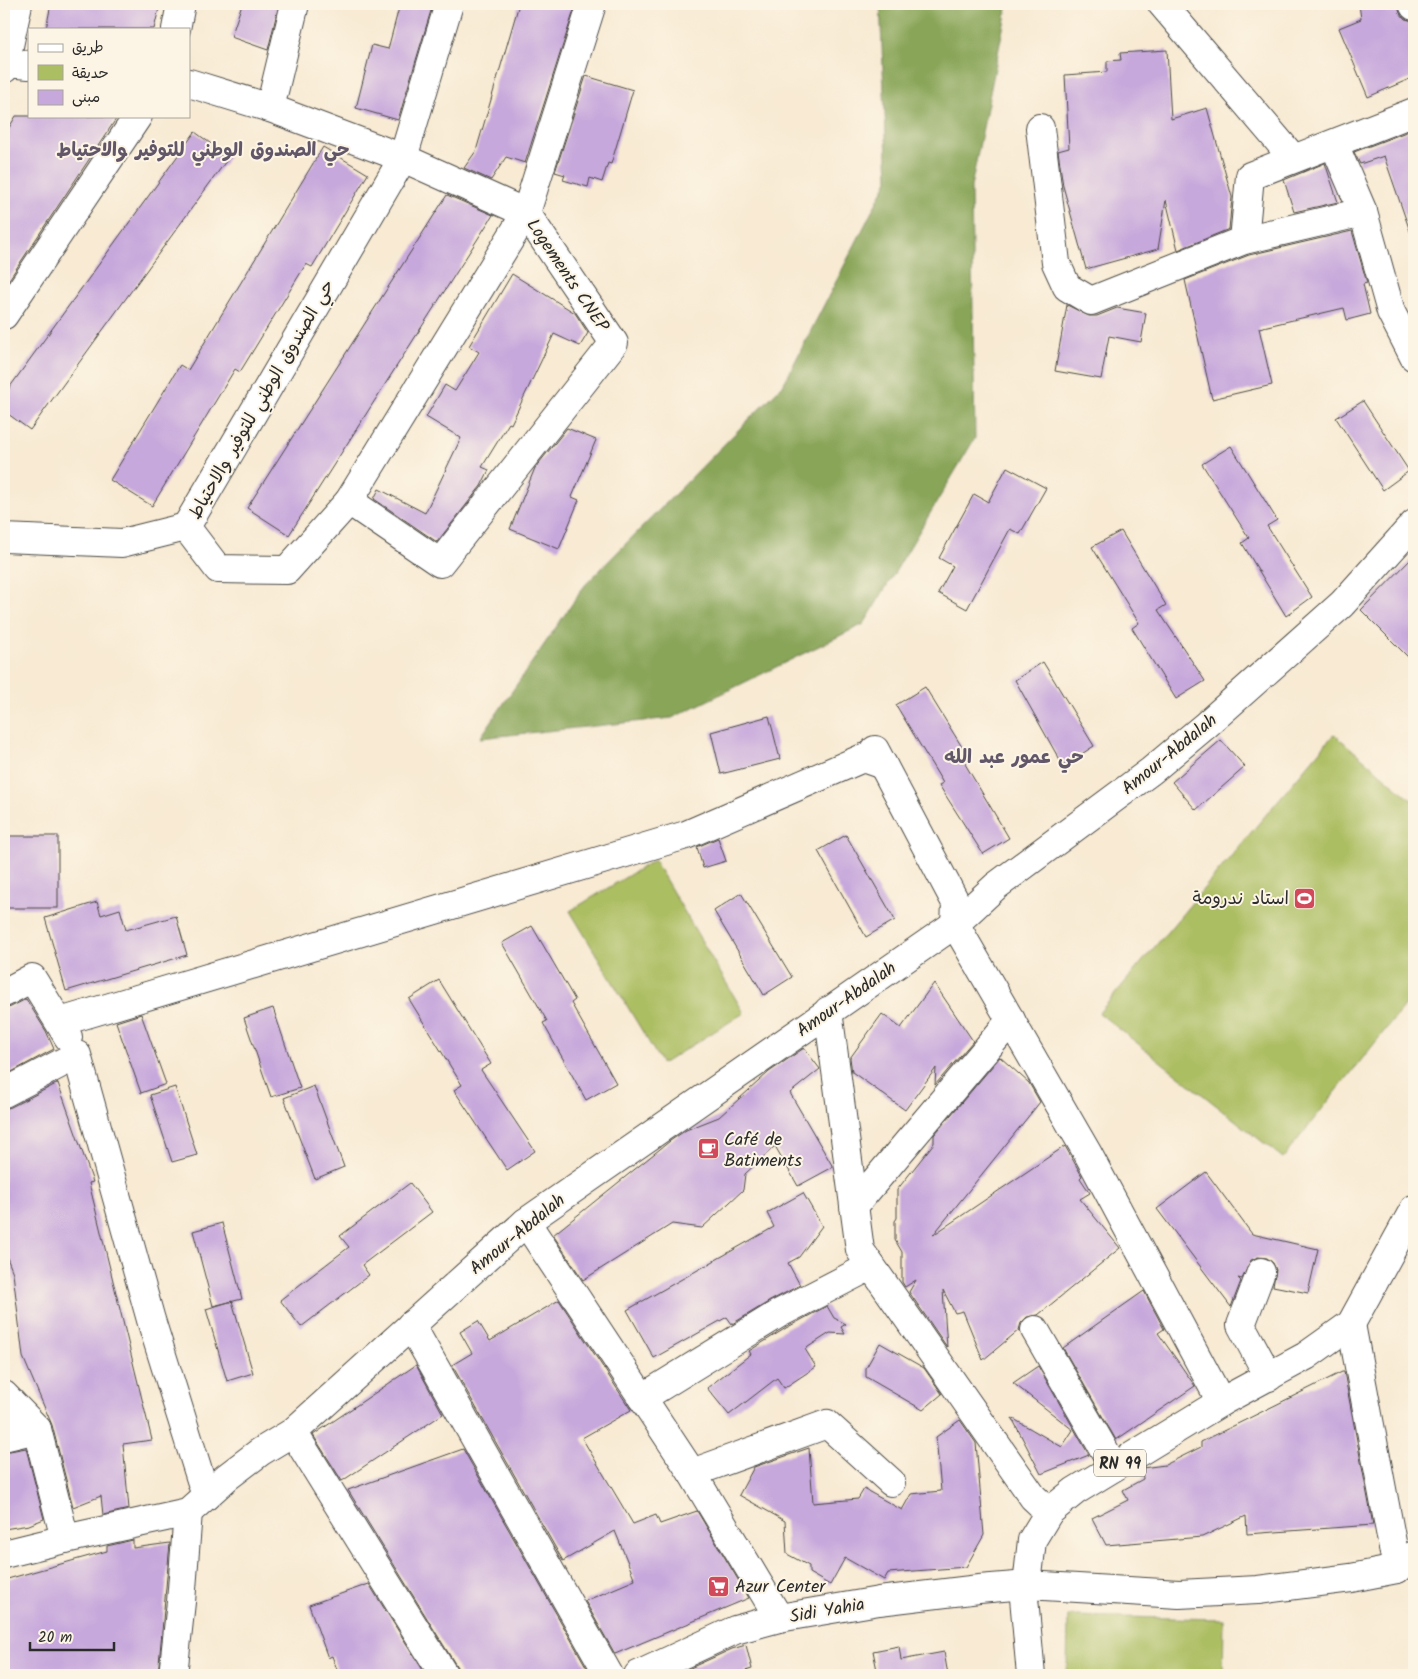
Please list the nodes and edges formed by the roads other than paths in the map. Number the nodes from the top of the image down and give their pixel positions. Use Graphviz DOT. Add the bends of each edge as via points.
graph roads {
  1 [pos="18,4"];
  2 [pos="181,4"];
  3 [pos="295,4"];
  4 [pos="449,4"];
  5 [pos="592,4"];
  6 [pos="1162,4"];
  7 [pos="176,28"];
  8 [pos="13,66"];
  9 [pos="190,83"];
  10 [pos="270,108"];
  11 [pos="1414,112"];
  12 [pos="137,118"];
  13 [pos="1040,128"];
  14 [pos="1334,144"];
  15 [pos="403,158"];
  16 [pos="1293,158"];
  17 [pos="1363,212"];
  18 [pos="526,213"];
  19 [pos="1244,240"];
  20 [pos="4,316"];
  21 [pos="1414,356"];
  22 [pos="349,501"];
  23 [pos="1414,524"];
  24 [pos="186,527"];
  25 [pos="4,538"];
  26 [pos="871,740"];
  27 [pos="883,765"];
  28 [pos="955,924"];
  29 [pos="4,993"];
  30 [pos="828,1011"];
  31 [pos="1011,1020"];
  32 [pos="60,1022"];
  33 [pos="77,1055"];
  34 [pos="4,1092"];
  35 [pos="854,1206"];
  36 [pos="1414,1209"];
  37 [pos="526,1222"];
  38 [pos="872,1266"];
  39 [pos="1261,1272"];
  40 [pos="1351,1324"];
  41 [pos="411,1325"];
  42 [pos="1035,1330"];
  43 [pos="1269,1377"];
  44 [pos="4,1395"];
  45 [pos="642,1398"];
  46 [pos="1222,1402"];
  47 [pos="37,1429"];
  48 [pos="293,1432"];
  49 [pos="4,1437"];
  50 [pos="1114,1467"];
  51 [pos="692,1473"];
  52 [pos="891,1482"];
  53 [pos="197,1504"];
  54 [pos="1049,1512"];
  55 [pos="65,1539"];
  56 [pos="4,1554"];
  57 [pos="1406,1562"];
  58 [pos="1027,1585"];
  59 [pos="780,1618"];
  60 [pos="173,1675"];
  61 [pos="444,1675"];
  62 [pos="610,1675"];
  63 [pos="638,1675"];
  64 [pos="1031,1675"];
  1 -- 8 [label="street"];
  2 -- 7 [label="street"];
  3 -- 10 [label="street"];
  4 -- 15 [label="street, حي الصندوق الوطني للتوفير والاحتياط"];
  5 -- 18 [label="street, حي الصندوق الوطني للتوفير والاحتياط"];
  6 -- 16 [label="street"];
  9 -- 10 [label="street, Logements CNEP"];
  10 -- 15 [label="street, Logements CNEP"];
  11 -- 14 [label="street"];
  12 -- 20 [label="street"];
  13 -- 19 [label="street" via="1056,263 1067,287 1091,300"];
  14 -- 16 [label="street"];
  14 -- 17 [label="street"];
  15 -- 18 [label="street, Logements CNEP"];
  15 -- 24 [label="street, حي الصندوق الوطني للتوفير والاحتياط"];
  16 -- 19 [label="street" via="1250,176"];
  17 -- 19 [label="street"];
  17 -- 21 [label="street" via="1391,312"];
  18 -- 22 [label="street, حي الصندوق الوطني للتوفير والاحتياط"];
  18 -- 22 [label="street, Logements CNEP" via="614,343 440,563"];
  22 -- 24 [label="street, حي الصندوق الوطني للتوفير والاحتياط" via="287,570 218,568"];
  23 -- 28 [label="street, Amour-Abdalah" via="1342,604 1206,725 1151,771 996,886"];
  24 -- 25 [label="street" via="122,543"];
  26 -- 27 [label="street"];
  27 -- 28 [label="street" via="956,903"];
  27 -- 32 [label="street" via="863,758 686,835"];
  28 -- 30 [label="street, Amour-Abdalah"];
  28 -- 31 [label="street"];
  29 -- 32 [label="street" via="32,978"];
  30 -- 35 [label="street"];
  30 -- 37 [label="street, Amour-Abdalah"];
  31 -- 35 [label="street"];
  31 -- 46 [label="street" via="1088,1154"];
  32 -- 33 [label="street"];
  33 -- 34 [label="street"];
  33 -- 53 [label="street" via="151,1320"];
  35 -- 38 [label="street" via="860,1250"];
  36 -- 40 [label="street, RN 99"];
  37 -- 41 [label="street, Amour-Abdalah"];
  37 -- 45 [label="street"];
  38 -- 45 [label="street" via="778,1314"];
  38 -- 54 [label="street" via="1033,1497"];
  39 -- 43 [label="street" via="1241,1324"];
  40 -- 43 [label="street, RN 99"];
  40 -- 57 [label="street"];
  41 -- 48 [label="street, Amour-Abdalah"];
  41 -- 62 [label="street"];
  42 -- 50 [label="street"];
  43 -- 46 [label="street, RN 99"];
  44 -- 47 [label="street"];
  45 -- 51 [label="street"];
  46 -- 50 [label="street, RN 99"];
  47 -- 49 [label="street"];
  47 -- 55 [label="street"];
  48 -- 53 [label="street, Amour-Abdalah" via="260,1452"];
  48 -- 61 [label="street"];
  50 -- 54 [label="street, RN 99"];
  51 -- 52 [label="street" via="827,1424"];
  51 -- 59 [label="street"];
  53 -- 55 [label="street"];
  53 -- 60 [label="street"];
  54 -- 58 [label="street, RN 99" via="1032,1540"];
  55 -- 56 [label="street"];
  57 -- 58 [label="street, Sidi Yahia" via="1351,1578 1179,1594"];
  58 -- 59 [label="street, Sidi Yahia" via="879,1601"];
  58 -- 64 [label="street, RN 99" via="1024,1598"];
  59 -- 63 [label="street, Sidi Yahia" via="735,1630"];
}
